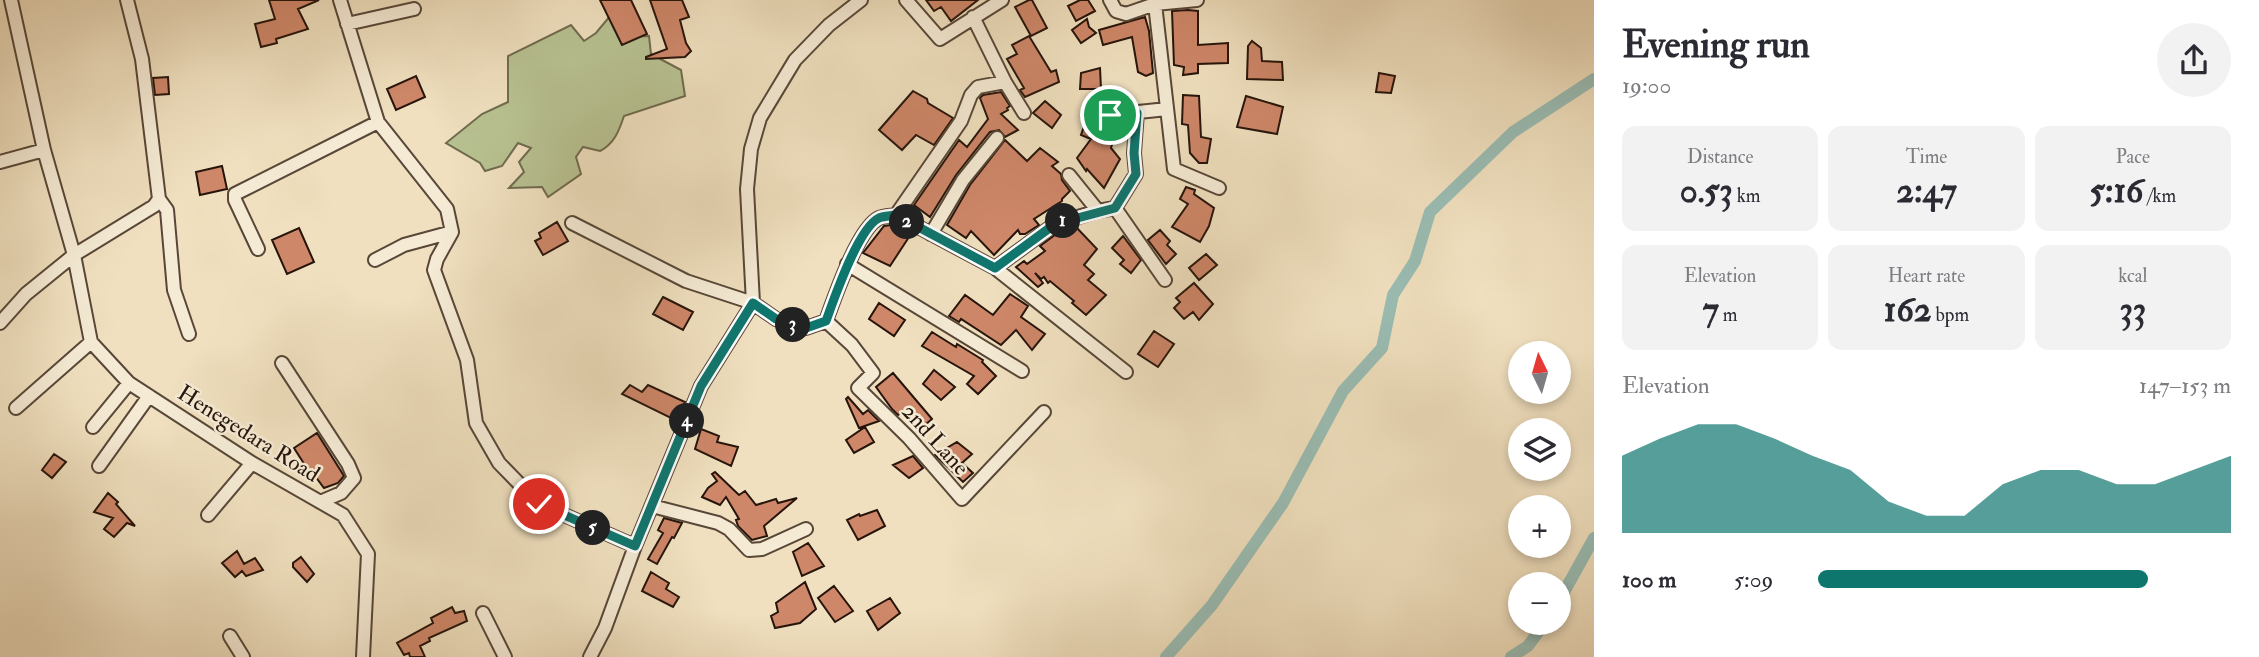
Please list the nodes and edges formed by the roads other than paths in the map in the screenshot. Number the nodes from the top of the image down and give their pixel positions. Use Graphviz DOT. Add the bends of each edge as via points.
graph roads {
  1 [pos="11,0"];
  2 [pos="127,0"];
  3 [pos="340,0"];
  4 [pos="861,0"];
  5 [pos="906,0"];
  6 [pos="1002,0"];
  7 [pos="1110,0"];
  8 [pos="1198,0"];
  9 [pos="1155,5"];
  10 [pos="414,9"];
  11 [pos="973,17"];
  12 [pos="347,24"];
  13 [pos="1005,82"];
  14 [pos="1167,109"];
  15 [pos="1024,113"];
  16 [pos="1137,113"];
  17 [pos="1110,115"];
  18 [pos="378,122"];
  19 [pos="997,138"];
  20 [pos="44,150"];
  21 [pos="0,162"];
  22 [pos="1069,175"];
  23 [pos="1219,188"];
  24 [pos="159,199"];
  25 [pos="1115,208"];
  26 [pos="1098,211"];
  27 [pos="896,215"];
  28 [pos="572,223"];
  29 [pos="452,232"];
  30 [pos="931,234"];
  31 [pos="258,249"];
  32 [pos="74,255"];
  33 [pos="375,260"];
  34 [pos="847,264"];
  35 [pos="995,268"];
  36 [pos="1165,280"];
  37 [pos="753,303"];
  38 [pos="826,321"];
  39 [pos="0,323"];
  40 [pos="189,334"];
  41 [pos="91,342"];
  42 [pos="282,363"];
  43 [pos="1022,371"];
  44 [pos="1126,372"];
  45 [pos="129,383"];
  46 [pos="149,396"];
  47 [pos="16,408"];
  48 [pos="1044,412"];
  49 [pos="93,427"];
  50 [pos="252,463"];
  51 [pos="99,466"];
  52 [pos="320,502"];
  53 [pos="652,506"];
  54 [pos="208,514"];
  55 [pos="806,529"];
  56 [pos="635,546"];
  57 [pos="482,613"];
  58 [pos="230,636"];
  59 [pos="243,657"];
  60 [pos="363,657"];
  61 [pos="505,657"];
  62 [pos="590,657"];
  1 -- 20 [label="street"];
  2 -- 24 [label="street" via="142,59"];
  3 -- 12 [label="street"];
  4 -- 37 [label="street" via="795,60 760,118 747,189"];
  5 -- 11 [label="street" via="940,39"];
  6 -- 11 [label="street"];
  7 -- 9 [label="street" via="1116,11 1126,14"];
  8 -- 9 [label="street"];
  9 -- 14 [label="street"];
  10 -- 12 [label="street"];
  11 -- 13 [label="street"];
  12 -- 18 [label="street"];
  13 -- 15 [label="street"];
  13 -- 27 [label="street" via="978,87 971,94 961,121"];
  14 -- 16 [label="street"];
  14 -- 23 [label="street" via="1174,169"];
  16 -- 17 [label="street"];
  16 -- 25 [label="street" via="1136,174"];
  18 -- 29 [label="street" via="447,209"];
  18 -- 31 [label="street" via="235,194"];
  19 -- 30 [label="street" via="962,180"];
  20 -- 21 [label="street"];
  20 -- 32 [label="street"];
  22 -- 26 [label="street"];
  24 -- 32 [label="street"];
  24 -- 40 [label="street" via="167,210 174,290"];
  25 -- 26 [label="street"];
  25 -- 36 [label="street"];
  26 -- 35 [label="street" via="1055,224"];
  27 -- 30 [label="street"];
  27 -- 34 [label="street" via="872,224"];
  28 -- 37 [label="street" via="686,281"];
  29 -- 33 [label="street" via="404,245"];
  29 -- 56 [label="street" via="433,270 467,360 476,423 499,463 539,504"];
  30 -- 35 [label="street"];
  32 -- 39 [label="street" via="26,293"];
  32 -- 41 [label="street"];
  34 -- 38 [label="street"];
  34 -- 43 [label="street"];
  35 -- 44 [label="street"];
  37 -- 38 [label="street" via="776,319 806,328"];
  37 -- 53 [label="street" via="701,386"];
  38 -- 48 [label="street, 2nd Lane" via="873,373 858,388 962,499"];
  41 -- 45 [label="street, Henegedara Road"];
  41 -- 47 [label="street"];
  42 -- 52 [label="street" via="354,478 341,493"];
  45 -- 46 [label="street, Henegedara Road"];
  45 -- 49 [label="street"];
  46 -- 50 [label="street, Henegedara Road"];
  46 -- 51 [label="street"];
  50 -- 52 [label="street, Henegedara Road"];
  50 -- 54 [label="street"];
  52 -- 60 [label="street, Henegedara Road" via="343,515 368,554"];
  53 -- 55 [label="street" via="719,523 749,550 762,549"];
  53 -- 56 [label="street"];
  56 -- 62 [label="street"];
  57 -- 61 [label="street"];
  58 -- 59 [label="street"];
}
